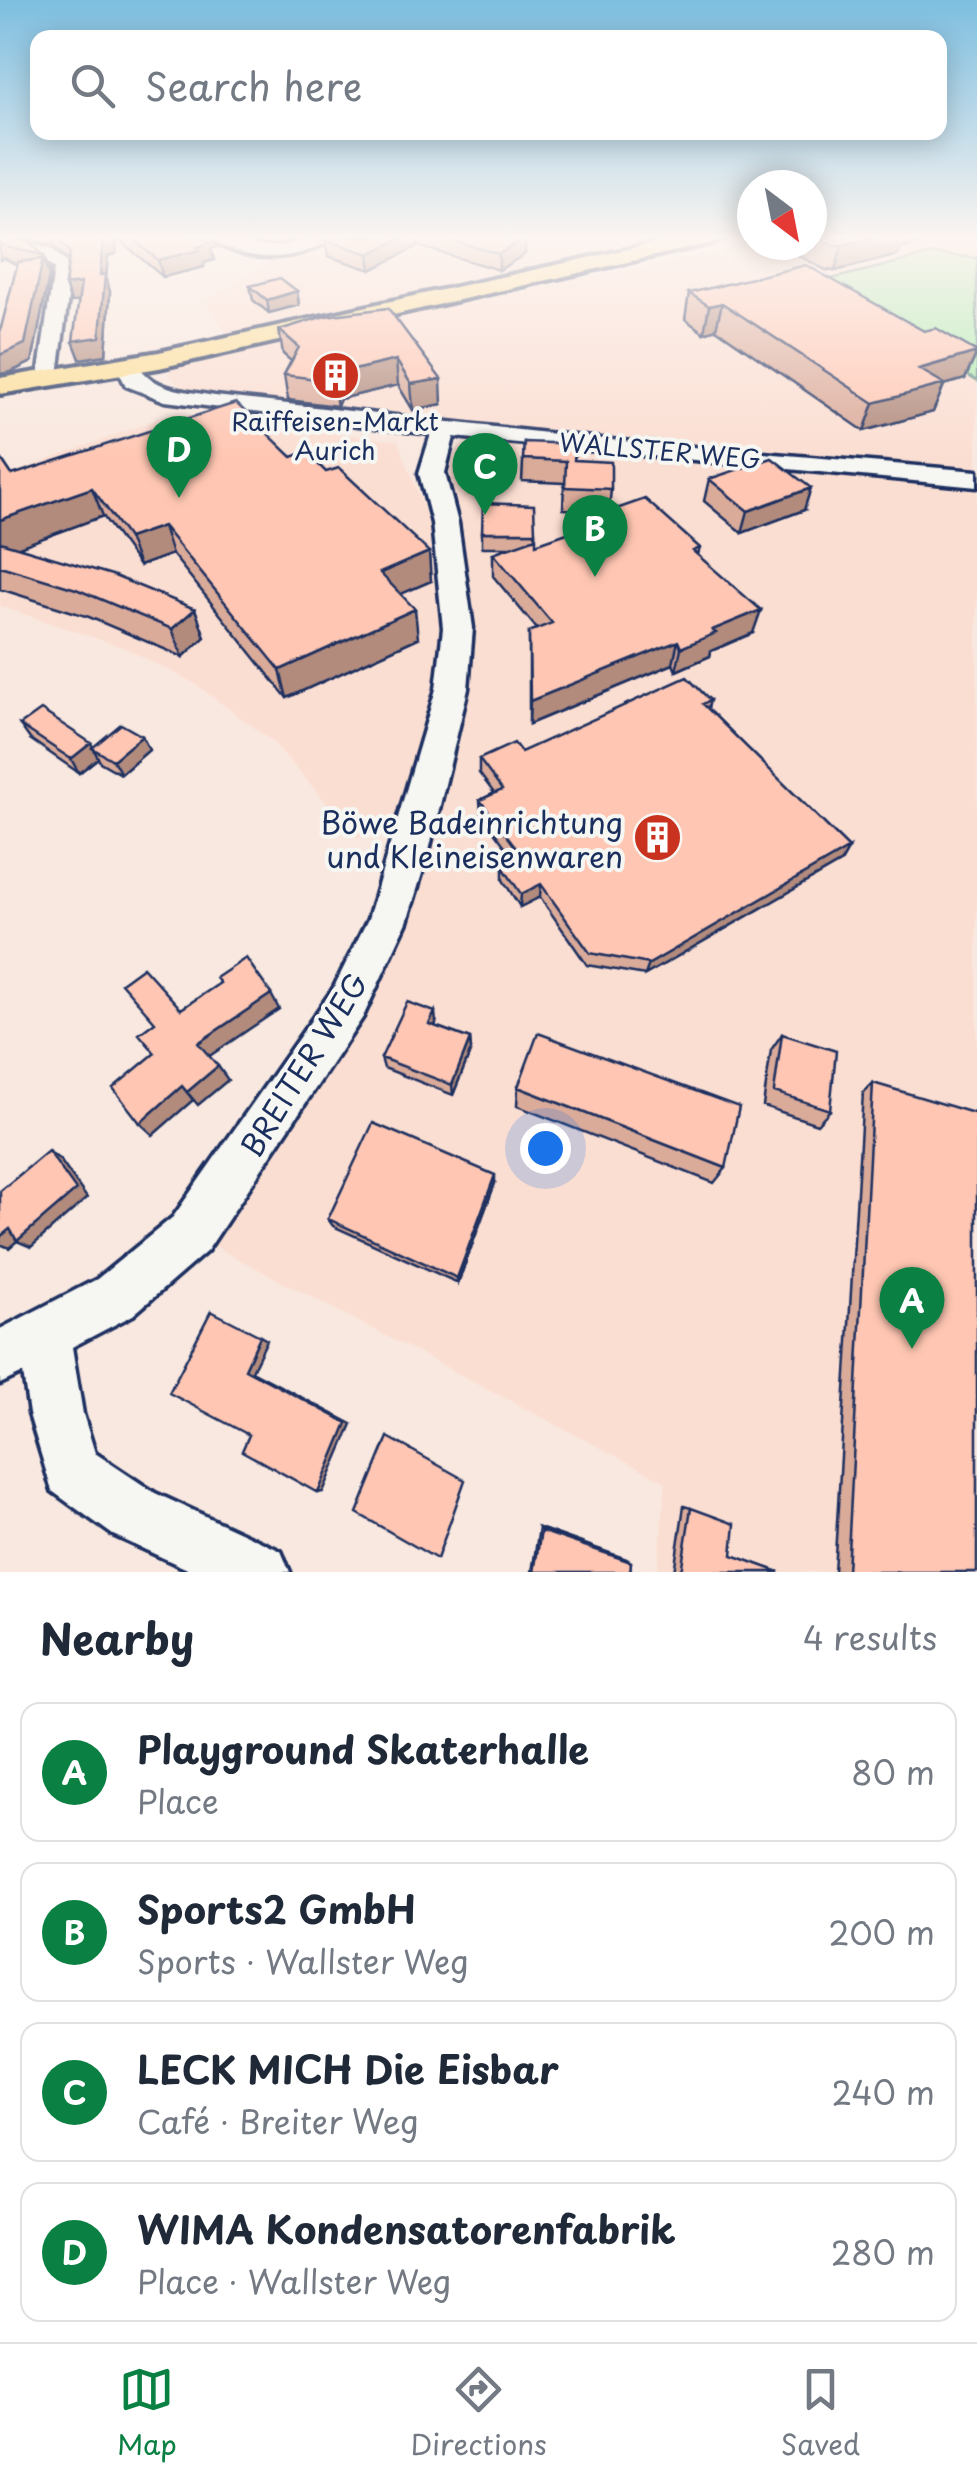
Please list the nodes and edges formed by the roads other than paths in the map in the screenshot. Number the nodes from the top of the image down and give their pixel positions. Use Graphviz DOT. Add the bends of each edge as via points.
graph roads {
  1 [pos="58,309"];
  2 [pos="384,309"];
  3 [pos="137,364"];
  4 [pos="50,377"];
  5 [pos="0,386"];
  6 [pos="0,394"];
  7 [pos="444,429"];
  8 [pos="977,480"];
  9 [pos="22,1346"];
  10 [pos="260,1572"];
  1 -- 4 [label="street"];
  2 -- 3 [label="main road"];
  3 -- 4 [label="main road"];
  3 -- 6 [label="main road" via="110,376"];
  3 -- 7 [label="street, WALLSTER WEG" via="134,381 164,394"];
  4 -- 5 [label="main road"];
  7 -- 8 [label="street, WALLSTER WEG"];
  7 -- 9 [label="street, BREITER WEG" via="432,473 446,523 458,628 452,689 387,922 348,1003 190,1234 114,1297"];
  9 -- 10 [label="street" via="56,1414 72,1471 134,1514"];
}
